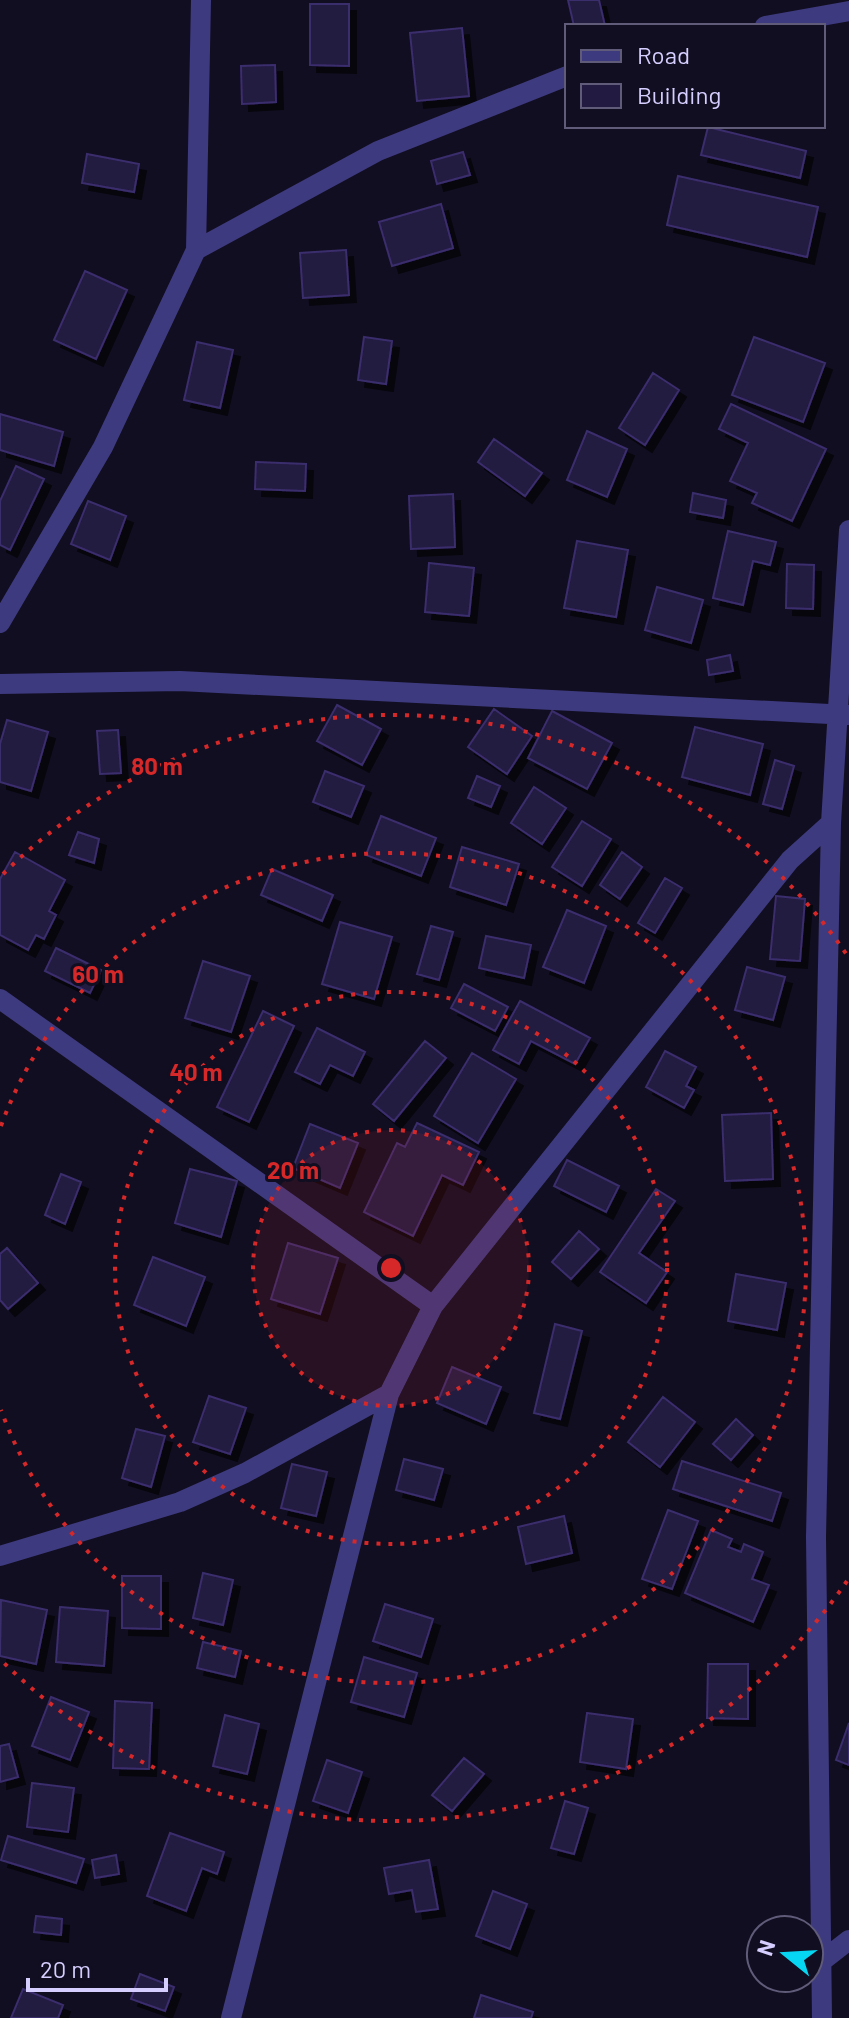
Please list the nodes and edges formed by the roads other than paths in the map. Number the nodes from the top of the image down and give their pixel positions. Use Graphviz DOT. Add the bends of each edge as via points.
graph roads {
  1 [pos="201,0"];
  2 [pos="849,11"];
  3 [pos="776,24"];
  4 [pos="565,77"];
  5 [pos="196,250"];
  6 [pos="849,530"];
  7 [pos="0,623"];
  8 [pos="0,684"];
  9 [pos="844,715"];
  10 [pos="831,823"];
  11 [pos="0,999"];
  12 [pos="433,1306"];
  13 [pos="389,1394"];
  14 [pos="0,1556"];
  15 [pos="821,1914"];
  16 [pos="849,1940"];
  17 [pos="825,1959"];
  18 [pos="822,1994"];
  19 [pos="231,2018"];
  20 [pos="822,2018"];
  1 -- 5 [label="street"];
  2 -- 3 [label="street"];
  4 -- 5 [label="street" via="378,151"];
  5 -- 7 [label="street" via="103,447"];
  6 -- 9 [label="street"];
  8 -- 9 [label="street" via="180,681"];
  9 -- 10 [label="street"];
  10 -- 12 [label="street" via="790,860"];
  10 -- 15 [label="street" via="816,1537"];
  11 -- 12 [label="street"];
  12 -- 13 [label="street"];
  13 -- 14 [label="street" via="245,1473 180,1502"];
  13 -- 19 [label="street"];
  16 -- 17 [label="street"];
  18 -- 20 [label="street"];
}
